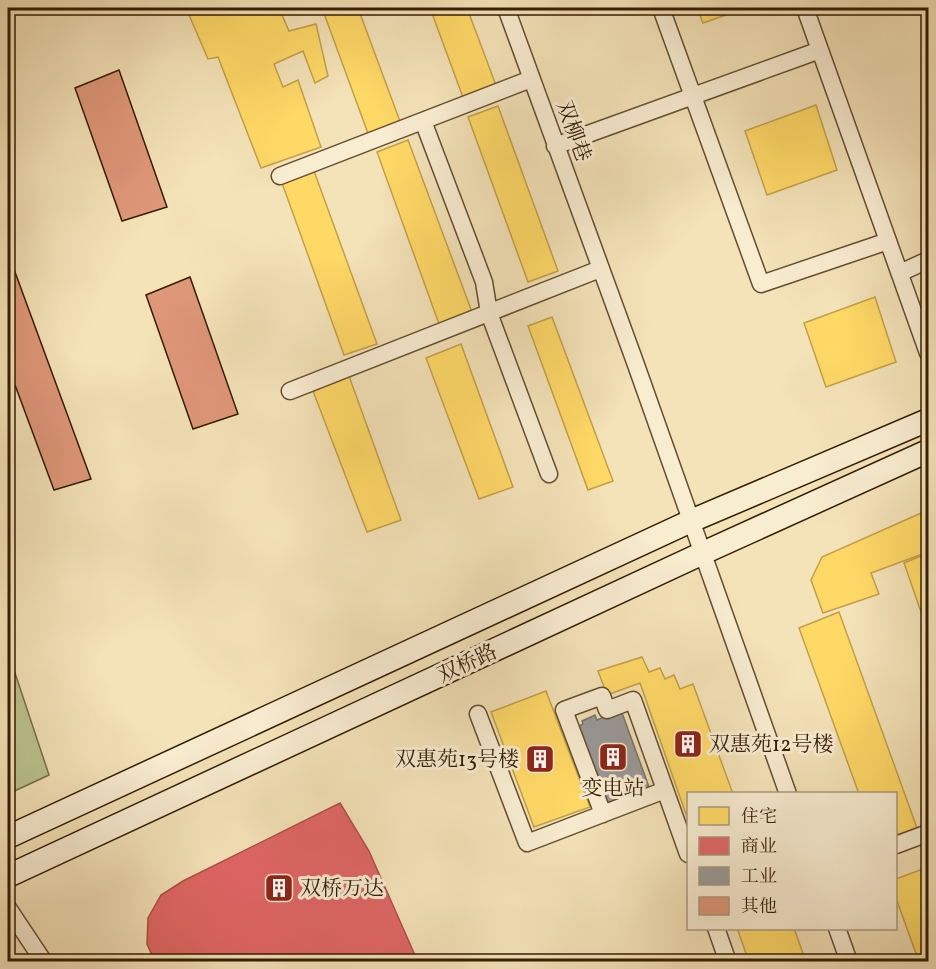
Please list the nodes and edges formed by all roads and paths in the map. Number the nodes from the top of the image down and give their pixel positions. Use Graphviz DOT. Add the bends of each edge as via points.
graph roads {
  1 [pos="506,8"];
  2 [pos="661,8"];
  3 [pos="805,8"];
  4 [pos="820,50"];
  5 [pos="531,79"];
  6 [pos="693,96"];
  7 [pos="423,121"];
  8 [pos="555,146"];
  9 [pos="280,176"];
  10 [pos="888,242"];
  11 [pos="928,260"];
  12 [pos="600,269"];
  13 [pos="900,273"];
  14 [pos="489,313"];
  15 [pos="928,353"];
  16 [pos="290,391"];
  17 [pos="928,420"];
  18 [pos="928,451"];
  19 [pos="549,474"];
  20 [pos="691,521"];
  21 [pos="703,553"];
  22 [pos="478,714"];
  23 [pos="665,790"];
  24 [pos="787,792"];
  25 [pos="603,814"];
  26 [pos="928,833"];
  27 [pos="8,837"];
  28 [pos="897,845"];
  29 [pos="687,851"];
  30 [pos="8,876"];
  31 [pos="8,908"];
  32 [pos="717,930"];
  33 [pos="838,930"];
  34 [pos="44,962"];
  35 [pos="728,962"];
  36 [pos="849,962"];
  1 -- 5 [label="street, 双柳巷"];
  2 -- 6 [label="street"];
  3 -- 4 [label="street"];
  4 -- 6 [label="street"];
  4 -- 10 [label="street"];
  5 -- 7 [label="street"];
  5 -- 8 [label="street, 双柳巷"];
  6 -- 8 [label="street"];
  6 -- 10 [label="street" via="760,284"];
  7 -- 9 [label="street"];
  7 -- 14 [label="street" via="484,282"];
  8 -- 12 [label="street, 双柳巷"];
  10 -- 13 [label="street"];
  11 -- 13 [label="street"];
  12 -- 14 [label="street"];
  12 -- 20 [label="street, 双柳巷"];
  13 -- 15 [label="street"];
  14 -- 16 [label="street"];
  14 -- 19 [label="street"];
  17 -- 20 [label="main road, 双桥路"];
  18 -- 21 [label="main road, 双桥路"];
  20 -- 21 [label="street, 双柳巷"];
  20 -- 27 [label="main road, 双桥路"];
  21 -- 24 [label="street, 双柳巷"];
  21 -- 30 [label="main road, 双桥路"];
  22 -- 25 [label="street" via="527,843"];
  23 -- 25 [label="street"];
  23 -- 25 [label="street" via="633,700 608,710 602,696 564,710"];
  23 -- 29 [label="street"];
  26 -- 28 [label="street"];
  31 -- 34 [label="street"];
  32 -- 35 [label="street"];
  33 -- 36 [label="street"];
}
